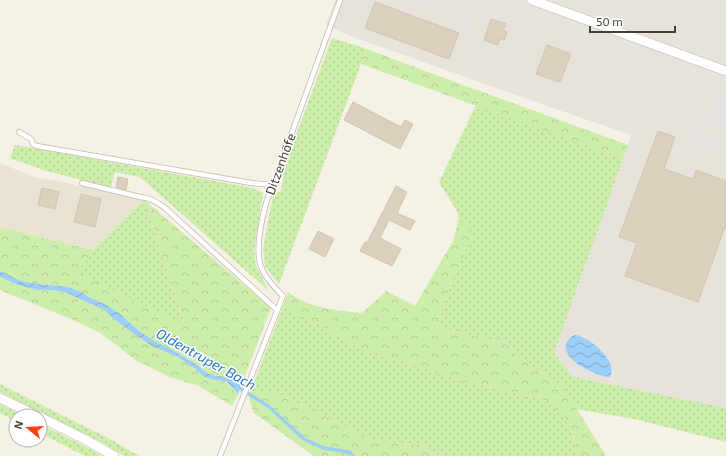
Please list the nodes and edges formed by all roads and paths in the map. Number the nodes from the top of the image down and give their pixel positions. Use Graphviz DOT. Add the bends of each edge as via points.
graph roads {
  1 [pos="340,0"];
  2 [pos="532,0"];
  3 [pos="726,71"];
  4 [pos="19,132"];
  5 [pos="82,183"];
  6 [pos="273,185"];
  7 [pos="277,310"];
  8 [pos="0,398"];
  9 [pos="21,408"];
  10 [pos="48,422"];
  11 [pos="114,456"];
  12 [pos="220,456"];
  1 -- 6 [label="lane, Ditzenhöfe"];
  2 -- 3 [label="street"];
  4 -- 6 [label="lane" via="37,146"];
  5 -- 7 [label="lane" via="155,201"];
  6 -- 7 [label="lane, Ditzenhöfe" via="258,249 262,270 283,296"];
  7 -- 12 [label="lane"];
  8 -- 9 [label="street"];
  10 -- 11 [label="street"];
}
